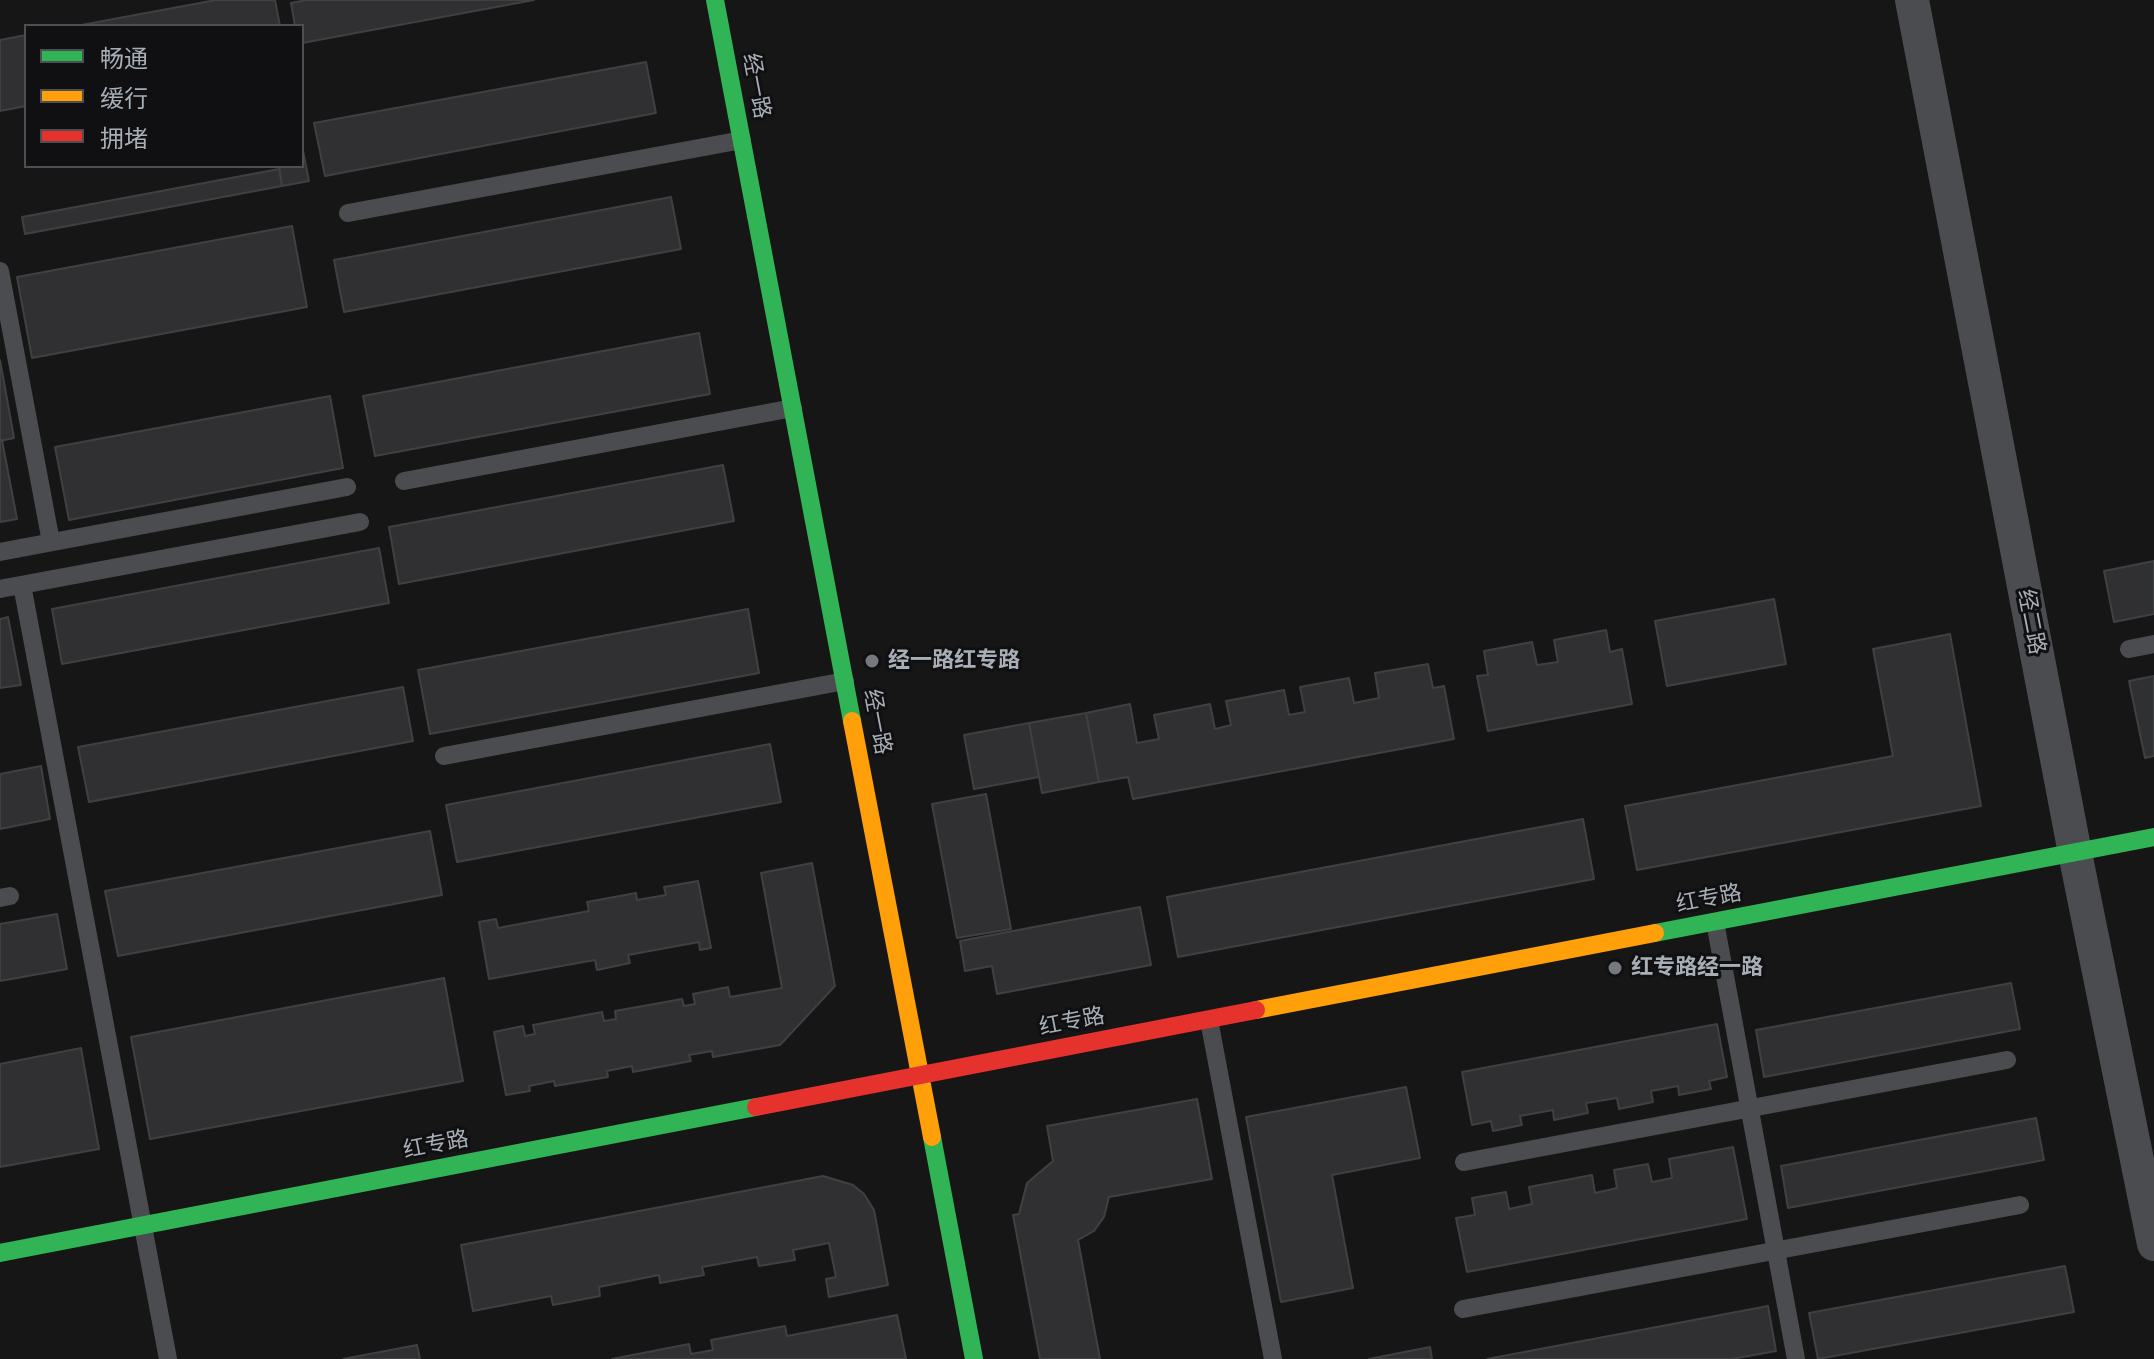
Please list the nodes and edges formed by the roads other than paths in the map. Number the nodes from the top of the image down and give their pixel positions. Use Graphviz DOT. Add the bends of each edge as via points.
graph roads {
  1 [pos="715,0"];
  2 [pos="1912,0"];
  3 [pos="742,140"];
  4 [pos="348,213"];
  5 [pos="0,271"];
  6 [pos="793,408"];
  7 [pos="404,481"];
  8 [pos="347,487"];
  9 [pos="360,522"];
  10 [pos="51,542"];
  11 [pos="0,552"];
  12 [pos="22,585"];
  13 [pos="0,589"];
  14 [pos="2154,644"];
  15 [pos="2129,649"];
  16 [pos="845,681"];
  17 [pos="444,756"];
  18 [pos="2154,837"];
  19 [pos="2075,853"];
  20 [pos="1715,922"];
  21 [pos="1209,1020"];
  22 [pos="2007,1060"];
  23 [pos="920,1076"];
  24 [pos="1750,1109"];
  25 [pos="1464,1162"];
  26 [pos="2020,1205"];
  27 [pos="143,1226"];
  28 [pos="2154,1244"];
  29 [pos="1776,1251"];
  30 [pos="0,1253"];
  31 [pos="1463,1309"];
  32 [pos="168,1359"];
  33 [pos="974,1359"];
  34 [pos="1273,1359"];
  35 [pos="1796,1359"];
  1 -- 3 [label="street, 经一路"];
  2 -- 19 [label="street, 经二路"];
  3 -- 4 [label="lane"];
  3 -- 6 [label="street, 经一路"];
  5 -- 10 [label="lane"];
  6 -- 7 [label="lane"];
  6 -- 16 [label="street, 经一路"];
  8 -- 10 [label="lane"];
  9 -- 12 [label="lane"];
  10 -- 11 [label="lane"];
  12 -- 13 [label="lane"];
  12 -- 27 [label="lane"];
  14 -- 15 [label="lane"];
  16 -- 17 [label="lane"];
  16 -- 23 [label="street, 经一路"];
  18 -- 19 [label="street, 红专路"];
  19 -- 20 [label="street, 红专路"];
  19 -- 28 [label="street, 经二路"];
  20 -- 21 [label="street, 红专路"];
  20 -- 24 [label="lane"];
  21 -- 23 [label="street, 红专路"];
  21 -- 34 [label="lane"];
  22 -- 24 [label="lane"];
  23 -- 27 [label="street, 红专路"];
  23 -- 33 [label="street, 经一路"];
  24 -- 25 [label="lane"];
  24 -- 29 [label="lane"];
  26 -- 29 [label="lane"];
  27 -- 30 [label="street, 红专路"];
  27 -- 32 [label="lane"];
  29 -- 31 [label="lane"];
  29 -- 35 [label="lane"];
}
